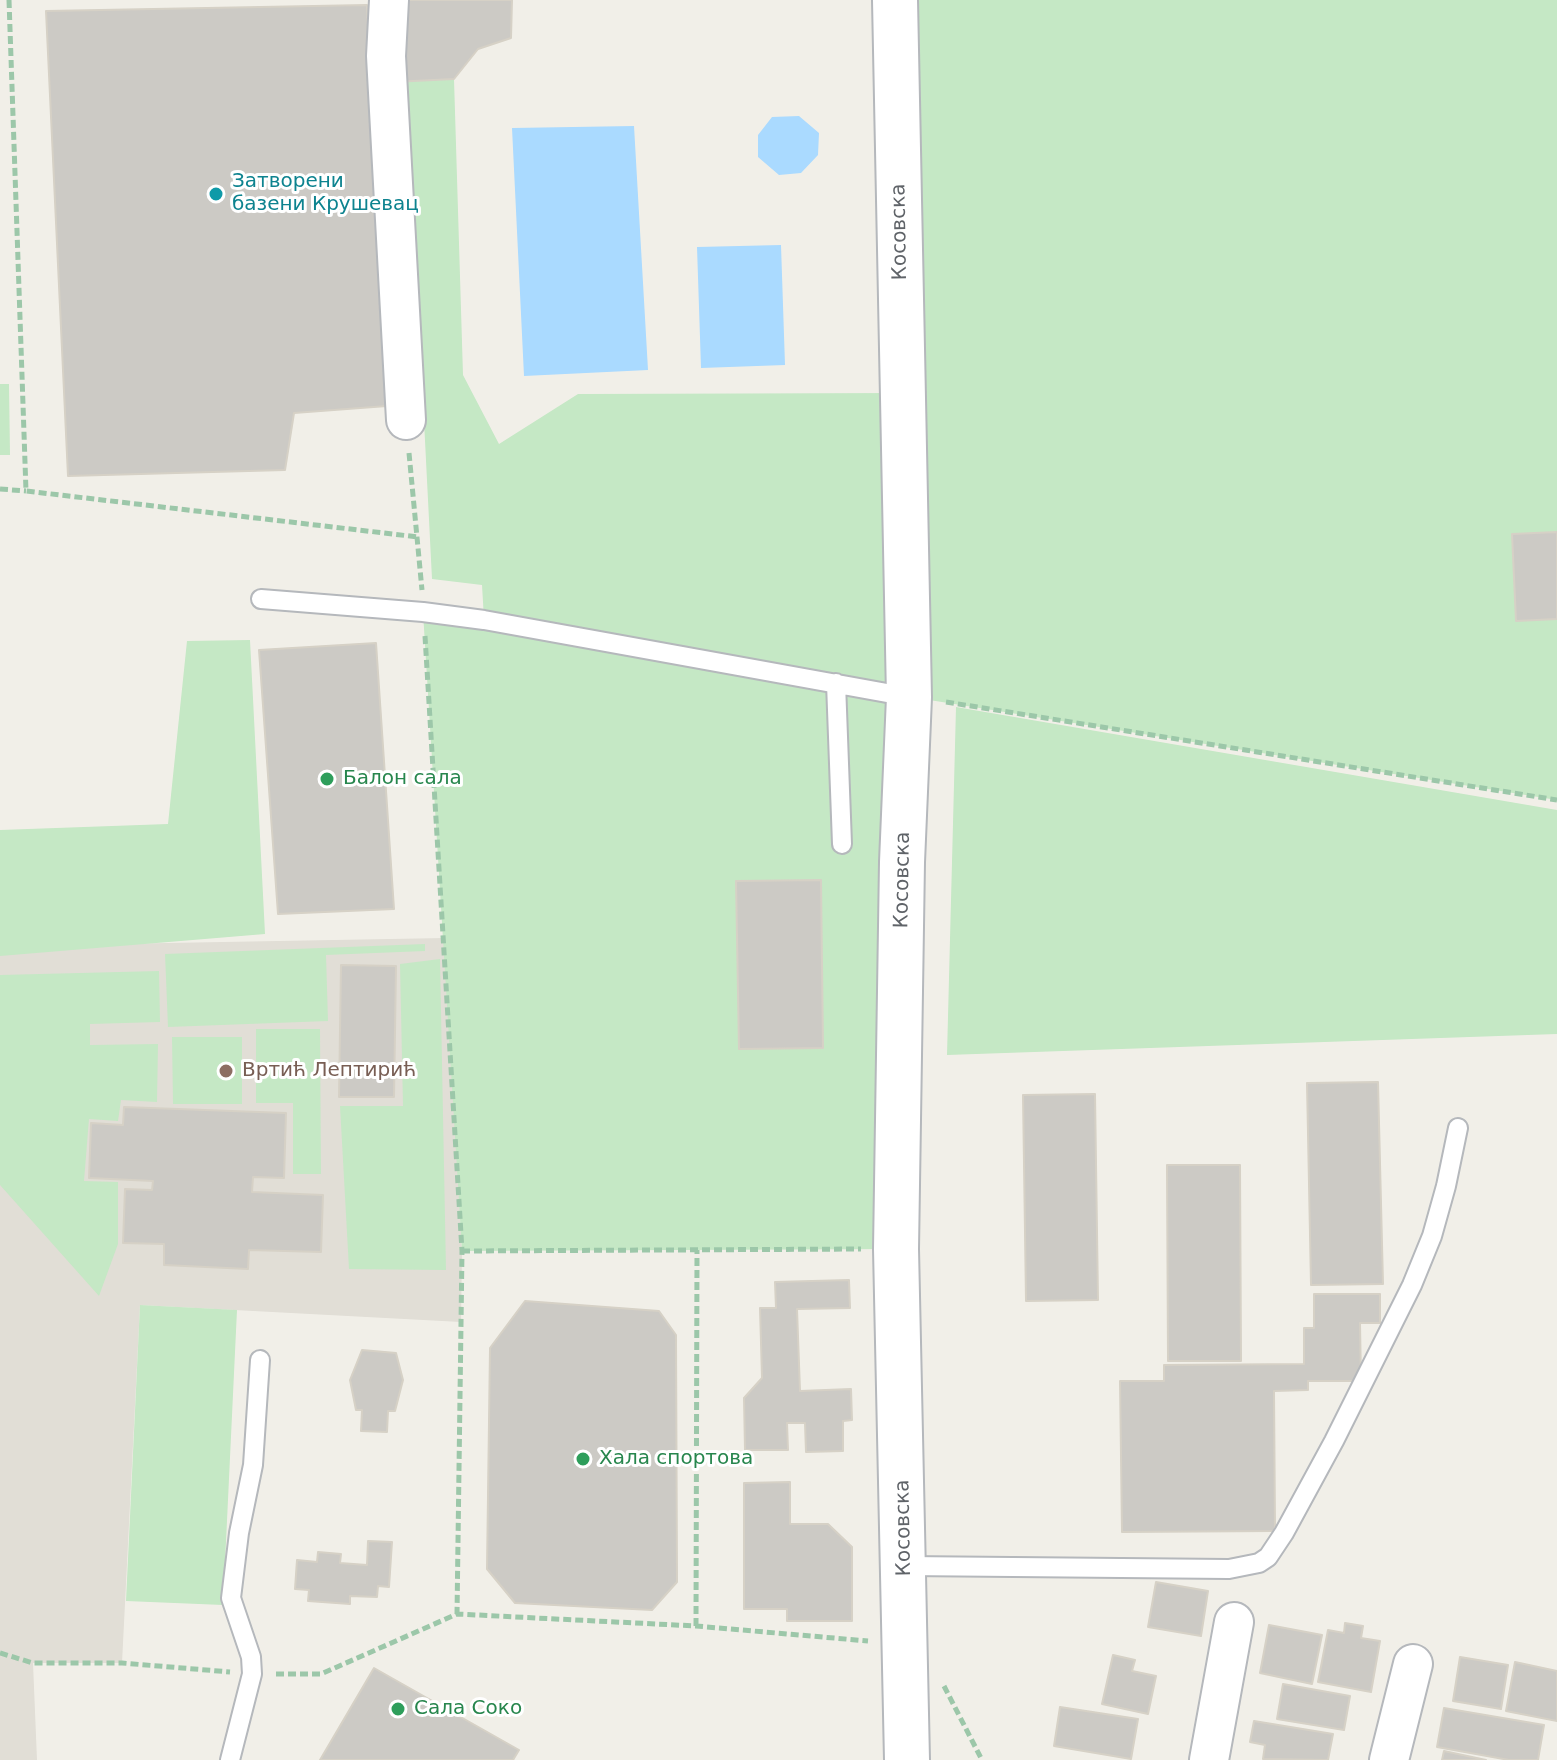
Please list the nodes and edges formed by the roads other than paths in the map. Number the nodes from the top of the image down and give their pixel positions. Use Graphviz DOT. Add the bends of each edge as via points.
graph roads {
  1 [pos="389,0"];
  2 [pos="895,0"];
  3 [pos="406,420"];
  4 [pos="261,599"];
  5 [pos="836,683"];
  6 [pos="909,697"];
  7 [pos="842,844"];
  8 [pos="1458,1128"];
  9 [pos="260,1360"];
  10 [pos="905,1566"];
  11 [pos="1234,1622"];
  12 [pos="1413,1664"];
  13 [pos="230,1760"];
  14 [pos="907,1760"];
  15 [pos="1209,1760"];
  16 [pos="1389,1760"];
  1 -- 3 [label="street" via="386,56"];
  2 -- 6 [label="street, Косовска"];
  4 -- 5 [label="lane" via="484,620"];
  5 -- 6 [label="lane"];
  5 -- 7 [label="lane"];
  6 -- 10 [label="street, Косовска" via="896,1249"];
  8 -- 10 [label="lane" via="1432,1236 1412,1285 1334,1441 1268,1557 1229,1569"];
  9 -- 13 [label="lane" via="253,1465 231,1598 252,1674"];
  10 -- 14 [label="street, Косовска"];
  11 -- 15 [label="street"];
  12 -- 16 [label="street"];
}
